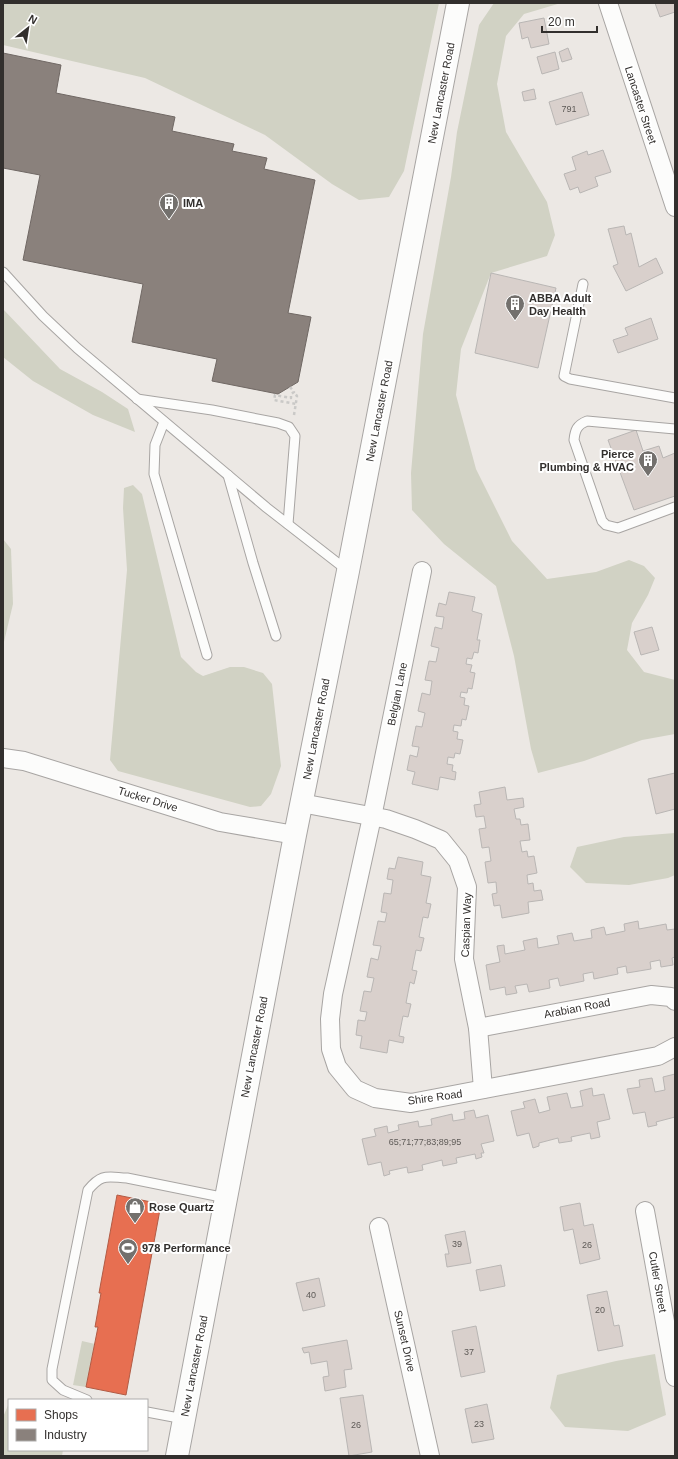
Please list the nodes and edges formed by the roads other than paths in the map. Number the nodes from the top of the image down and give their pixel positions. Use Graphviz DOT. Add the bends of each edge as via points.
graph roads {
  1 [pos="458,3"];
  2 [pos="608,3"];
  3 [pos="675,207"];
  4 [pos="3,272"];
  5 [pos="583,284"];
  6 [pos="675,398"];
  7 [pos="137,399"];
  8 [pos="164,422"];
  9 [pos="675,429"];
  10 [pos="228,475"];
  11 [pos="675,507"];
  12 [pos="288,524"];
  13 [pos="348,571"];
  14 [pos="422,571"];
  15 [pos="276,636"];
  16 [pos="206,655"];
  17 [pos="3,758"];
  18 [pos="301,803"];
  19 [pos="372,817"];
  20 [pos="295,835"];
  21 [pos="675,1001"];
  22 [pos="478,1028"];
  23 [pos="675,1047"];
  24 [pos="483,1089"];
  25 [pos="226,1198"];
  26 [pos="645,1210"];
  27 [pos="379,1227"];
  28 [pos="675,1377"];
  29 [pos="85,1399"];
  30 [pos="148,1412"];
  31 [pos="184,1419"];
  32 [pos="177,1456"];
  33 [pos="430,1456"];
  1 -- 13 [label="main road, New Lancaster Road"];
  2 -- 3 [label="street, Lancaster Street"];
  4 -- 7 [label="lane" via="42,316"];
  5 -- 6 [label="lane" via="564,376"];
  7 -- 8 [label="lane"];
  7 -- 12 [label="lane" via="212,410 289,427 295,436"];
  8 -- 10 [label="lane"];
  8 -- 16 [label="lane" via="155,446 154,474"];
  9 -- 11 [label="lane" via="587,422 576,428 574,440 602,522 606,525 618,528"];
  10 -- 12 [label="lane"];
  10 -- 15 [label="lane"];
  12 -- 13 [label="lane"];
  13 -- 18 [label="main road, New Lancaster Road"];
  14 -- 19 [label="street, Belgian Lane"];
  17 -- 20 [label="street, Tucker Drive" via="24,761 220,822"];
  18 -- 19 [label="street, Caspian Way"];
  18 -- 20 [label="main road, New Lancaster Road"];
  19 -- 22 [label="street, Caspian Way" via="386,819 441,840 458,861 467,887 464,959"];
  19 -- 24 [label="street, Shire Road" via="333,994 330,1019 331,1049 337,1067 355,1089 375,1098 412,1103"];
  20 -- 25 [label="main road, New Lancaster Road"];
  21 -- 22 [label="street, Arabian Road" via="671,997 651,994"];
  22 -- 24 [label="street, Caspian Way"];
  23 -- 24 [label="street, Shire Road" via="658,1056"];
  25 -- 29 [label="lane" via="127,1178 103,1177 94,1182 88,1190 52,1369 52,1380 63,1390"];
  25 -- 31 [label="main road, New Lancaster Road"];
  26 -- 28 [label="street, Cutler Street"];
  27 -- 33 [label="street, Sunset Drive"];
  30 -- 31 [label="lane"];
  31 -- 32 [label="main road, New Lancaster Road"];
}
